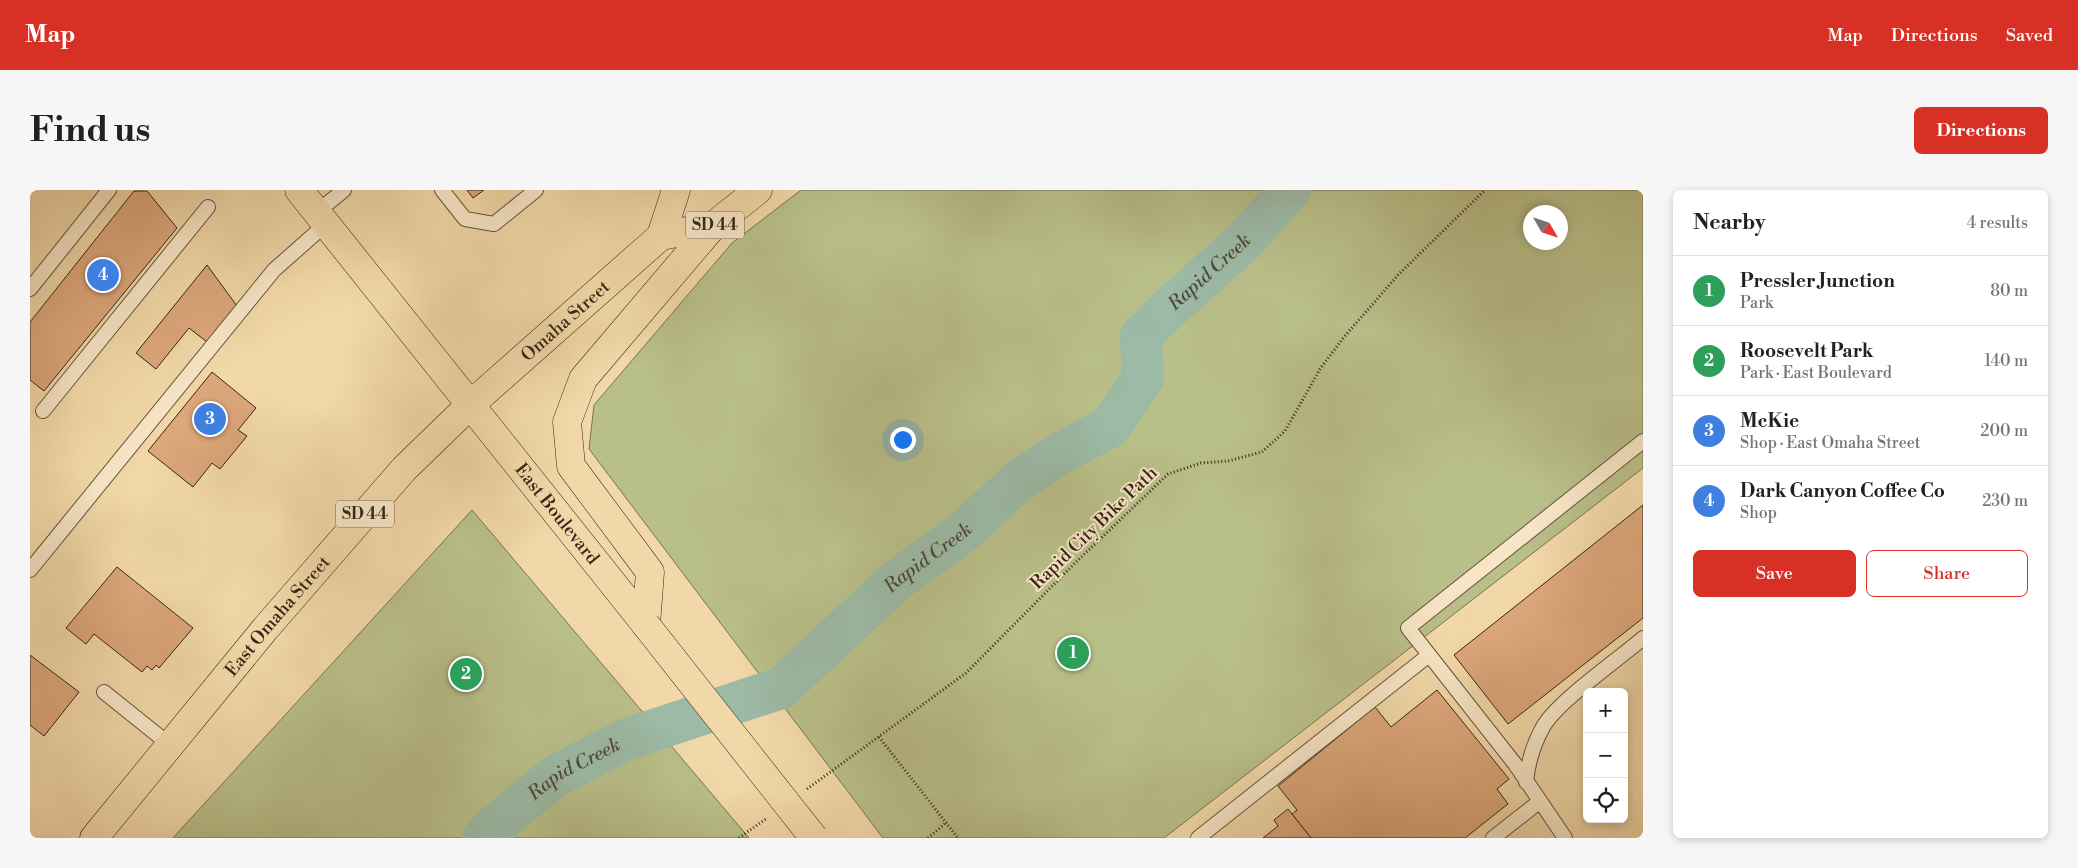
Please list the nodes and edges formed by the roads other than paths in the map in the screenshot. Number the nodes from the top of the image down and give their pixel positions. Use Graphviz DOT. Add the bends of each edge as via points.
graph roads {
  1 [pos="110,190"];
  2 [pos="298,190"];
  3 [pos="344,190"];
  4 [pos="442,190"];
  5 [pos="536,190"];
  6 [pos="676,190"];
  7 [pos="758,190"];
  8 [pos="208,206"];
  9 [pos="322,218"];
  10 [pos="713,226"];
  11 [pos="661,236"];
  12 [pos="30,289"];
  13 [pos="470,405"];
  14 [pos="43,411"];
  15 [pos="1643,441"];
  16 [pos="30,570"];
  17 [pos="646,625"];
  18 [pos="1643,638"];
  19 [pos="1429,655"];
  20 [pos="104,692"];
  21 [pos="170,745"];
  22 [pos="1526,782"];
  23 [pos="1539,802"];
  24 [pos="94,838"];
  25 [pos="814,838"];
  26 [pos="1198,838"];
  27 [pos="1493,838"];
  28 [pos="1565,838"];
  1 -- 12 [label="lane"];
  2 -- 9 [label="main road, East Boulevard"];
  3 -- 9 [label="lane"];
  4 -- 5 [label="lane" via="465,219 494,224"];
  6 -- 11 [label="main road, SD 44"];
  7 -- 10 [label="main road, SD 44"];
  8 -- 14 [label="lane"];
  9 -- 13 [label="main road, East Boulevard"];
  9 -- 16 [label="lane" via="274,270"];
  10 -- 11 [label="main road, SD 44"];
  10 -- 17 [label="main road" via="583,380 567,422 571,466 650,572"];
  11 -- 13 [label="main road, Omaha Street / SD 44"];
  13 -- 17 [label="main road, East Boulevard"];
  13 -- 21 [label="main road, East Omaha Street / SD 44" via="404,469 265,628"];
  15 -- 19 [label="lane" via="1408,628"];
  17 -- 25 [label="main road, East Boulevard, bridge"];
  18 -- 22 [label="lane" via="1572,697 1544,726 1529,757"];
  19 -- 22 [label="lane"];
  19 -- 26 [label="lane"];
  20 -- 21 [label="lane"];
  21 -- 24 [label="main road, East Omaha Street / SD 44"];
  22 -- 23 [label="lane"];
  23 -- 27 [label="lane"];
  23 -- 28 [label="lane"];
}
